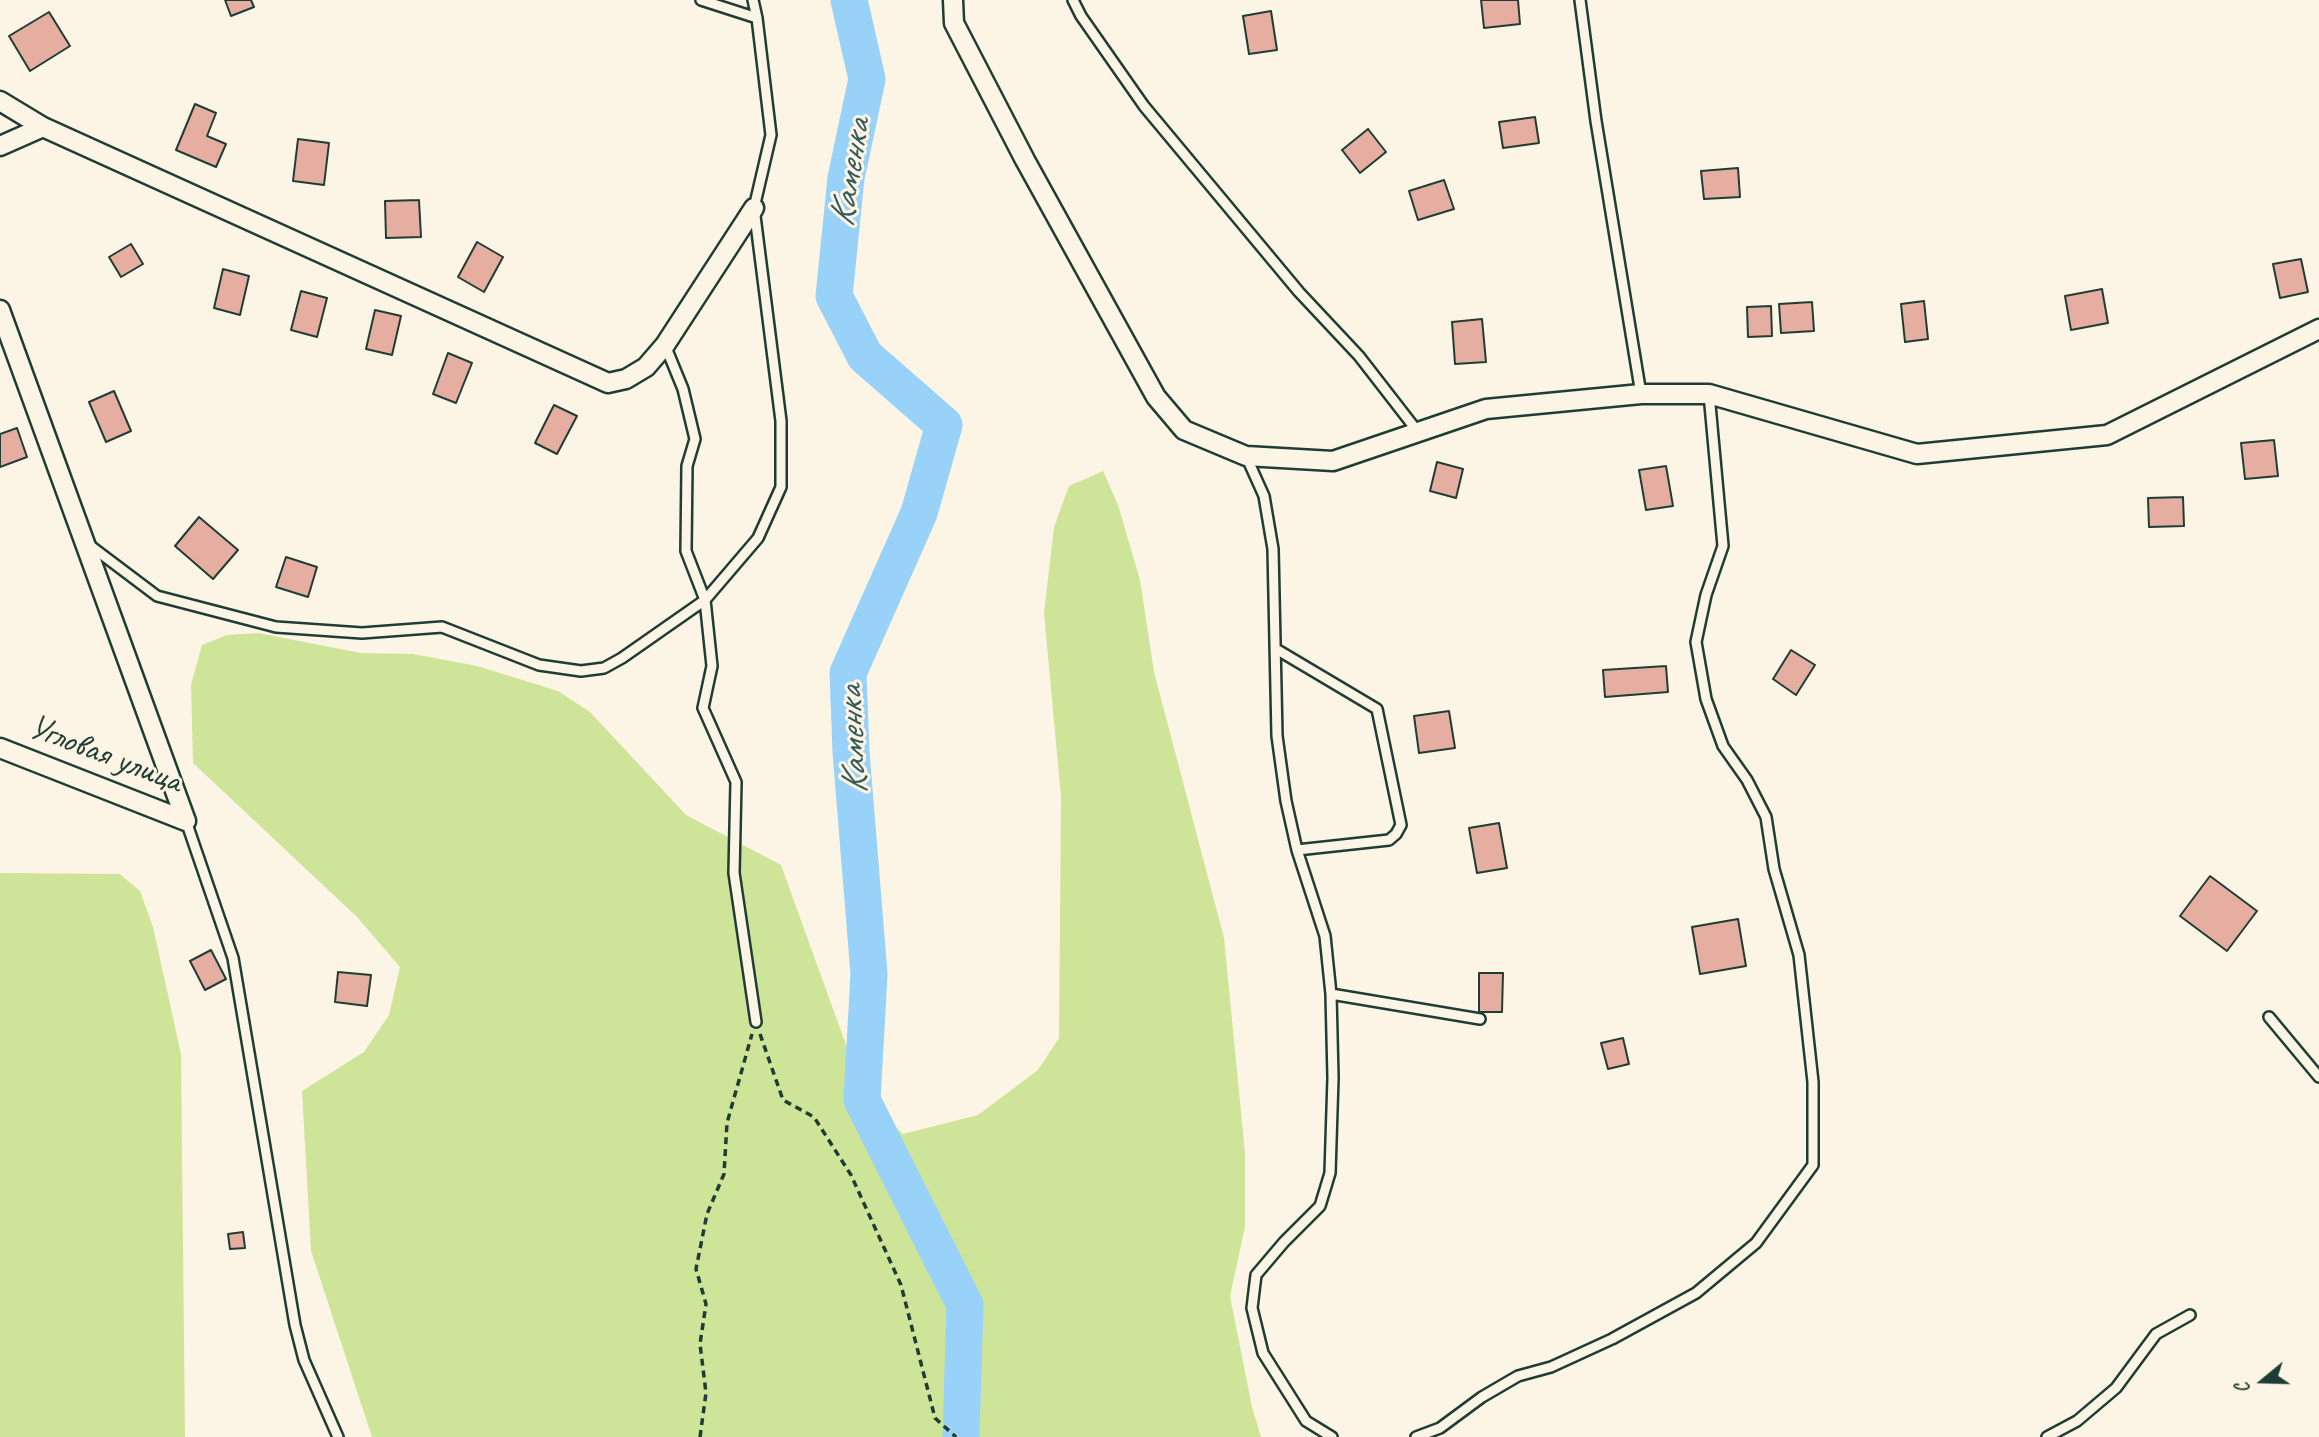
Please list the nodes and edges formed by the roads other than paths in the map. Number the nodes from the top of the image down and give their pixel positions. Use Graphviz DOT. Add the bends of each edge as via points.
graph roads {
  1 [pos="701,0"];
  2 [pos="753,0"];
  3 [pos="953,0"];
  4 [pos="1073,0"];
  5 [pos="1580,0"];
  6 [pos="757,18"];
  7 [pos="0,101"];
  8 [pos="43,127"];
  9 [pos="0,146"];
  10 [pos="754,208"];
  11 [pos="0,310"];
  12 [pos="2319,329"];
  13 [pos="4,337"];
  14 [pos="665,345"];
  15 [pos="1641,394"];
  16 [pos="1709,394"];
  17 [pos="1418,432"];
  18 [pos="1246,456"];
  19 [pos="84,541"];
  20 [pos="705,600"];
  21 [pos="1276,649"];
  22 [pos="0,748"];
  23 [pos="186,821"];
  24 [pos="1297,850"];
  25 [pos="1331,994"];
  26 [pos="2269,1017"];
  27 [pos="1480,1019"];
  28 [pos="756,1022"];
  29 [pos="2319,1077"];
  30 [pos="2190,1315"];
  31 [pos="1307,1420"];
  32 [pos="338,1437"];
  33 [pos="1317,1437"];
  34 [pos="1332,1437"];
  35 [pos="1416,1437"];
  36 [pos="2047,1437"];
  1 -- 6 [label="lane"];
  2 -- 6 [label="lane"];
  3 -- 18 [label="street" via="954,23 1156,397 1184,430"];
  4 -- 17 [label="lane" via="1144,106 1299,292 1359,356"];
  5 -- 15 [label="lane"];
  6 -- 10 [label="lane" via="771,135"];
  7 -- 8 [label="street"];
  8 -- 9 [label="street"];
  8 -- 14 [label="street" via="608,383 646,367"];
  10 -- 14 [label="street"];
  10 -- 20 [label="lane" via="781,421 782,486 758,538"];
  11 -- 13 [label="street"];
  12 -- 16 [label="street" via="2107,435 1917,454"];
  13 -- 19 [label="street"];
  14 -- 20 [label="lane" via="683,389 695,439 687,466 686,551"];
  15 -- 16 [label="street"];
  15 -- 17 [label="street" via="1486,409"];
  16 -- 35 [label="lane" via="1723,546 1696,642 1706,699 1723,746 1766,817 1774,869 1799,956 1814,1082 1813,1165 1756,1244 1696,1293 1612,1339 1518,1376 1440,1428"];
  17 -- 18 [label="street" via="1333,461"];
  18 -- 21 [label="lane" via="1264,496 1273,549"];
  19 -- 20 [label="lane" via="157,596 276,626 362,633 442,627 539,665 581,671 604,668 622,658"];
  19 -- 23 [label="street"];
  20 -- 28 [label="lane" via="712,666 704,708 736,782 734,873"];
  21 -- 24 [label="lane" via="1277,736"];
  21 -- 24 [label="lane" via="1377,709 1401,825 1389,840"];
  22 -- 23 [label="street, Угловая улица"];
  23 -- 32 [label="lane" via="233,958 295,1325 304,1360"];
  24 -- 25 [label="lane" via="1325,936"];
  25 -- 27 [label="lane"];
  25 -- 31 [label="lane" via="1330,1173 1320,1206 1256,1275 1252,1308 1263,1353"];
  26 -- 29 [label="lane"];
  30 -- 36 [label="lane" via="2156,1334 2116,1388 2077,1421"];
  31 -- 33 [label="lane"];
  31 -- 34 [label="lane"];
}
